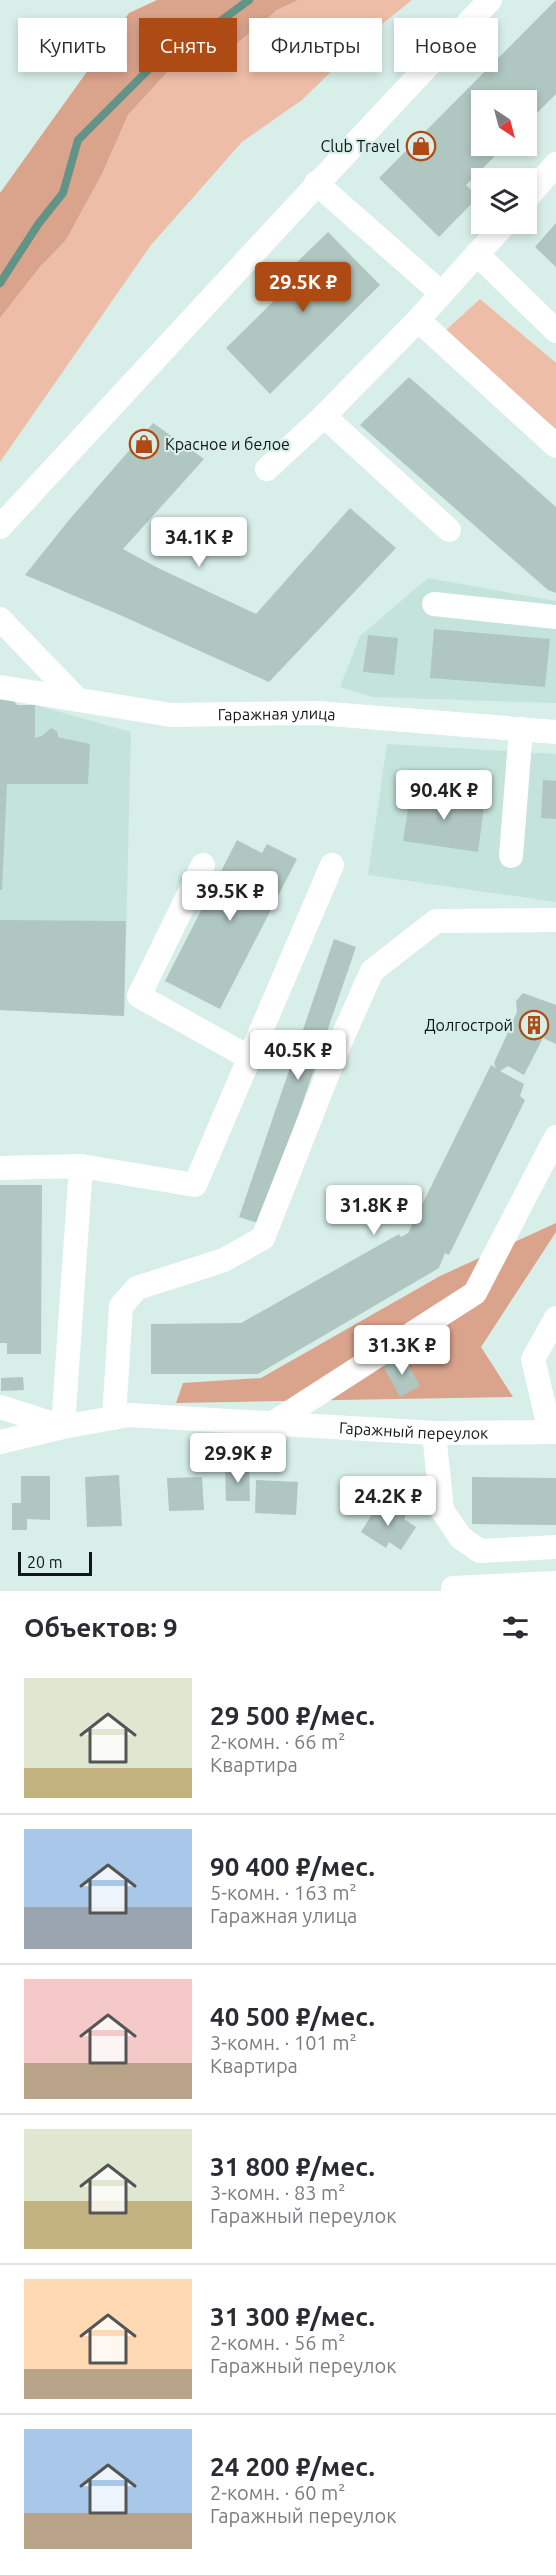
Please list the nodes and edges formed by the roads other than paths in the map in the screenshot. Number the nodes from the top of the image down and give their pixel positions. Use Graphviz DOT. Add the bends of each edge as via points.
graph roads {
  1 [pos="490,0"];
  2 [pos="556,164"];
  3 [pos="316,183"];
  4 [pos="537,186"];
  5 [pos="496,234"];
  6 [pos="477,254"];
  7 [pos="441,293"];
  8 [pos="418,320"];
  9 [pos="556,331"];
  10 [pos="324,416"];
  11 [pos="556,446"];
  12 [pos="267,469"];
  13 [pos="0,527"];
  14 [pos="449,530"];
  15 [pos="434,604"];
  16 [pos="556,617"];
  17 [pos="0,619"];
  18 [pos="0,687"];
  19 [pos="78,699"];
  20 [pos="521,729"];
  21 [pos="556,732"];
  22 [pos="511,856"];
  23 [pos="202,865"];
  24 [pos="332,865"];
  25 [pos="556,920"];
  26 [pos="250,1058"];
  27 [pos="556,1137"];
  28 [pos="81,1166"];
  29 [pos="0,1168"];
  30 [pos="556,1318"];
  31 [pos="0,1407"];
  32 [pos="114,1418"];
  33 [pos="273,1423"];
  34 [pos="63,1426"];
  35 [pos="553,1432"];
  36 [pos="434,1433"];
  37 [pos="0,1442"];
  38 [pos="556,1547"];
  39 [pos="480,1551"];
  40 [pos="494,1586"];
  41 [pos="545,1586"];
  42 [pos="453,1591"];
  1 -- 3 [label="street"];
  2 -- 4 [label="street"];
  3 -- 7 [label="street"];
  3 -- 13 [label="street"];
  5 -- 6 [label="street"];
  6 -- 7 [label="street"];
  6 -- 9 [label="street"];
  7 -- 8 [label="street"];
  8 -- 10 [label="street"];
  8 -- 11 [label="street"];
  10 -- 12 [label="street"];
  10 -- 14 [label="street"];
  15 -- 16 [label="street"];
  17 -- 19 [label="street"];
  18 -- 19 [label="street, Гаражная улица"];
  19 -- 20 [label="street, Гаражная улица" via="171,715 317,713"];
  20 -- 21 [label="street, Гаражная улица"];
  20 -- 22 [label="street"];
  23 -- 26 [label="street" via="139,996"];
  24 -- 26 [label="street"];
  25 -- 32 [label="street" via="436,921 372,971 263,1238 224,1260 137,1288 121,1306"];
  26 -- 28 [label="street" via="195,1185"];
  27 -- 33 [label="street" via="475,1293"];
  28 -- 29 [label="street"];
  28 -- 34 [label="street"];
  30 -- 35 [label="street" via="533,1359"];
  31 -- 34 [label="street"];
  32 -- 33 [label="street, Гаражный переулок" via="129,1415"];
  32 -- 34 [label="street, Гаражный переулок"];
  33 -- 36 [label="street, Гаражный переулок"];
  34 -- 37 [label="street, Гаражный переулок"];
  35 -- 36 [label="street, Гаражный переулок"];
  36 -- 39 [label="street" via="442,1510 461,1538"];
  38 -- 39 [label="street"];
  39 -- 40 [label="street"];
  40 -- 41 [label="street"];
  40 -- 42 [label="street"];
}
